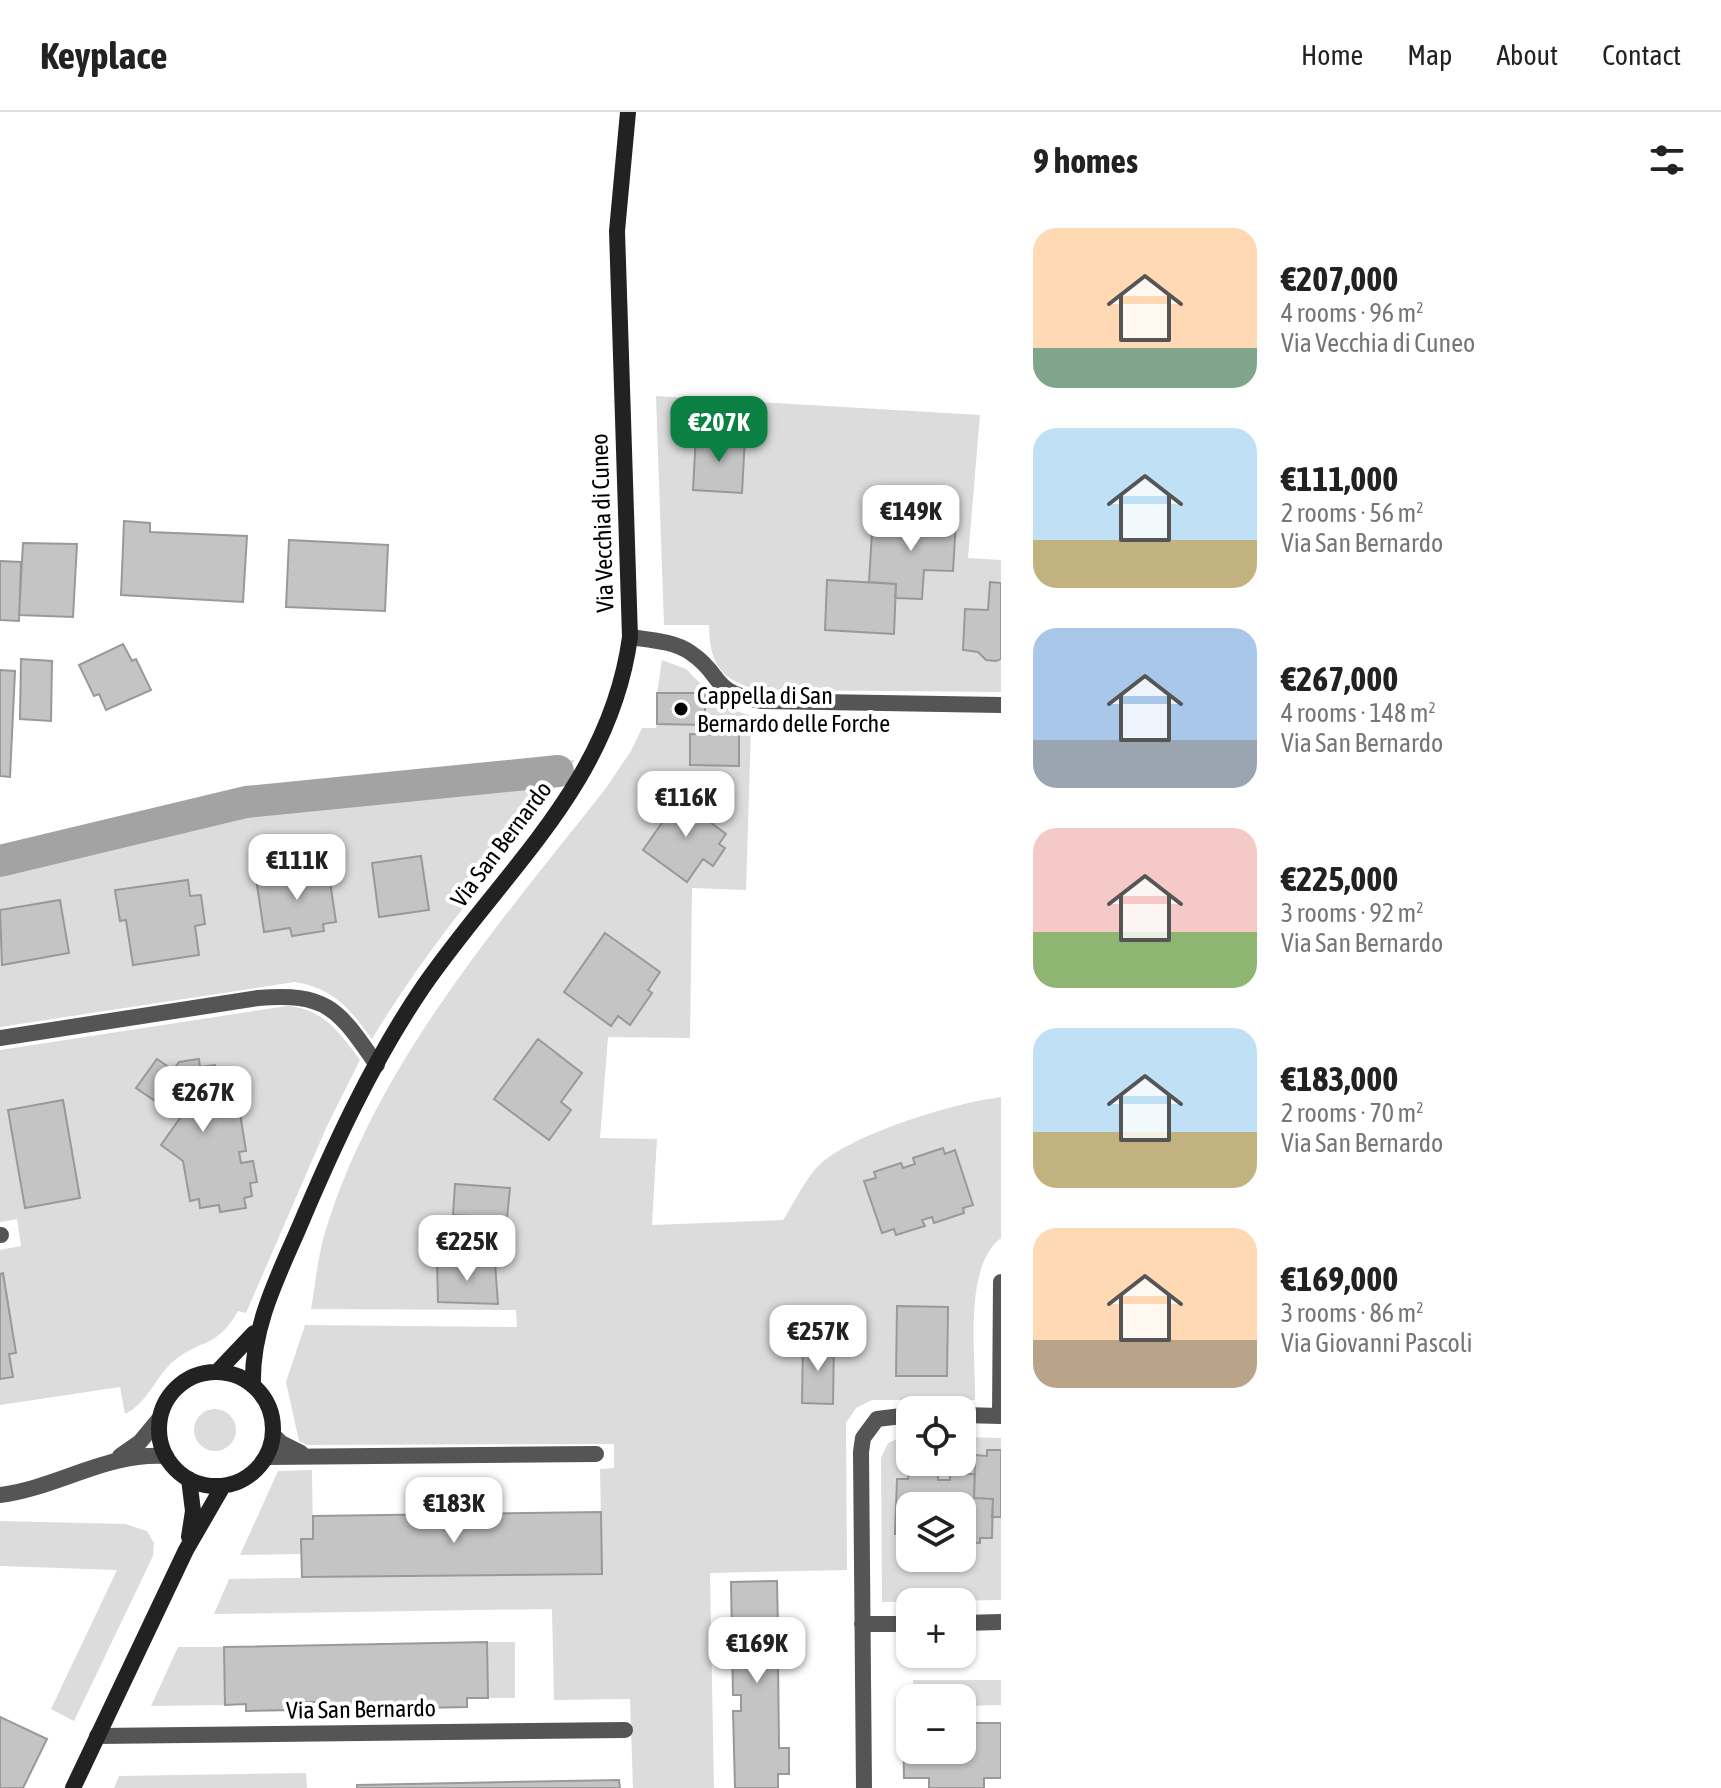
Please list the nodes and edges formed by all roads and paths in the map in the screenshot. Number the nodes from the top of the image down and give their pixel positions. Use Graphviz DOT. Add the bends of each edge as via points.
graph roads {
  1 [pos="628,112"];
  2 [pos="630,637"];
  3 [pos="1001,705"];
  4 [pos="0,1038"];
  5 [pos="377,1065"];
  6 [pos="1001,1282"];
  7 [pos="258,1329"];
  8 [pos="217,1372"];
  9 [pos="253,1386"];
  10 [pos="976,1415"];
  11 [pos="1000,1416"];
  12 [pos="896,1417"];
  13 [pos="159,1419"];
  14 [pos="273,1435"];
  15 [pos="596,1454"];
  16 [pos="310,1455"];
  17 [pos="166,1456"];
  18 [pos="266,1457"];
  19 [pos="109,1463"];
  20 [pos="189,1479"];
  21 [pos="223,1486"];
  22 [pos="0,1495"];
  23 [pos="186,1550"];
  24 [pos="1001,1622"];
  25 [pos="976,1623"];
  26 [pos="862,1624"];
  27 [pos="896,1624"];
  28 [pos="625,1730"];
  29 [pos="97,1736"];
  30 [pos="73,1788"];
  31 [pos="864,1788"];
  1 -- 2 [label="street, Via Vecchia di Cuneo" via="617,231"];
  2 -- 3 [label="street, Via Vecchia di Cuneo" via="692,654 722,688 742,698"];
  2 -- 5 [label="street, Via San Bernardo" via="609,724 587,769 430,977"];
  4 -- 5 [label="street" via="297,995 343,1019"];
  5 -- 7 [label="street, Via San Bernardo" via="306,1211"];
  6 -- 11 [label="street"];
  7 -- 8 [label="street, Via San Bernardo"];
  7 -- 9 [label="street, Via San Bernardo"];
  8 -- 9 [label="street"];
  8 -- 13 [label="street, Via San Bernardo" via="179,1385"];
  9 -- 14 [label="street, Via San Bernardo" via="268,1408"];
  10 -- 11 [label="street"];
  12 -- 26 [label="street" via="877,1419 863,1438"];
  13 -- 17 [label="street"];
  13 -- 19 [label="street" via="140,1442"];
  14 -- 16 [label="street" via="292,1450"];
  14 -- 18 [label="street"];
  15 -- 16 [label="street"];
  16 -- 18 [label="street"];
  17 -- 19 [label="street"];
  17 -- 20 [label="street"];
  18 -- 21 [label="street" via="248,1477"];
  19 -- 22 [label="street"];
  20 -- 21 [label="street"];
  20 -- 23 [label="street" via="193,1511"];
  21 -- 23 [label="street"];
  23 -- 29 [label="street"];
  24 -- 25 [label="street"];
  26 -- 27 [label="street"];
  26 -- 31 [label="street"];
  28 -- 29 [label="street, Via San Bernardo"];
  29 -- 30 [label="street"];
}
